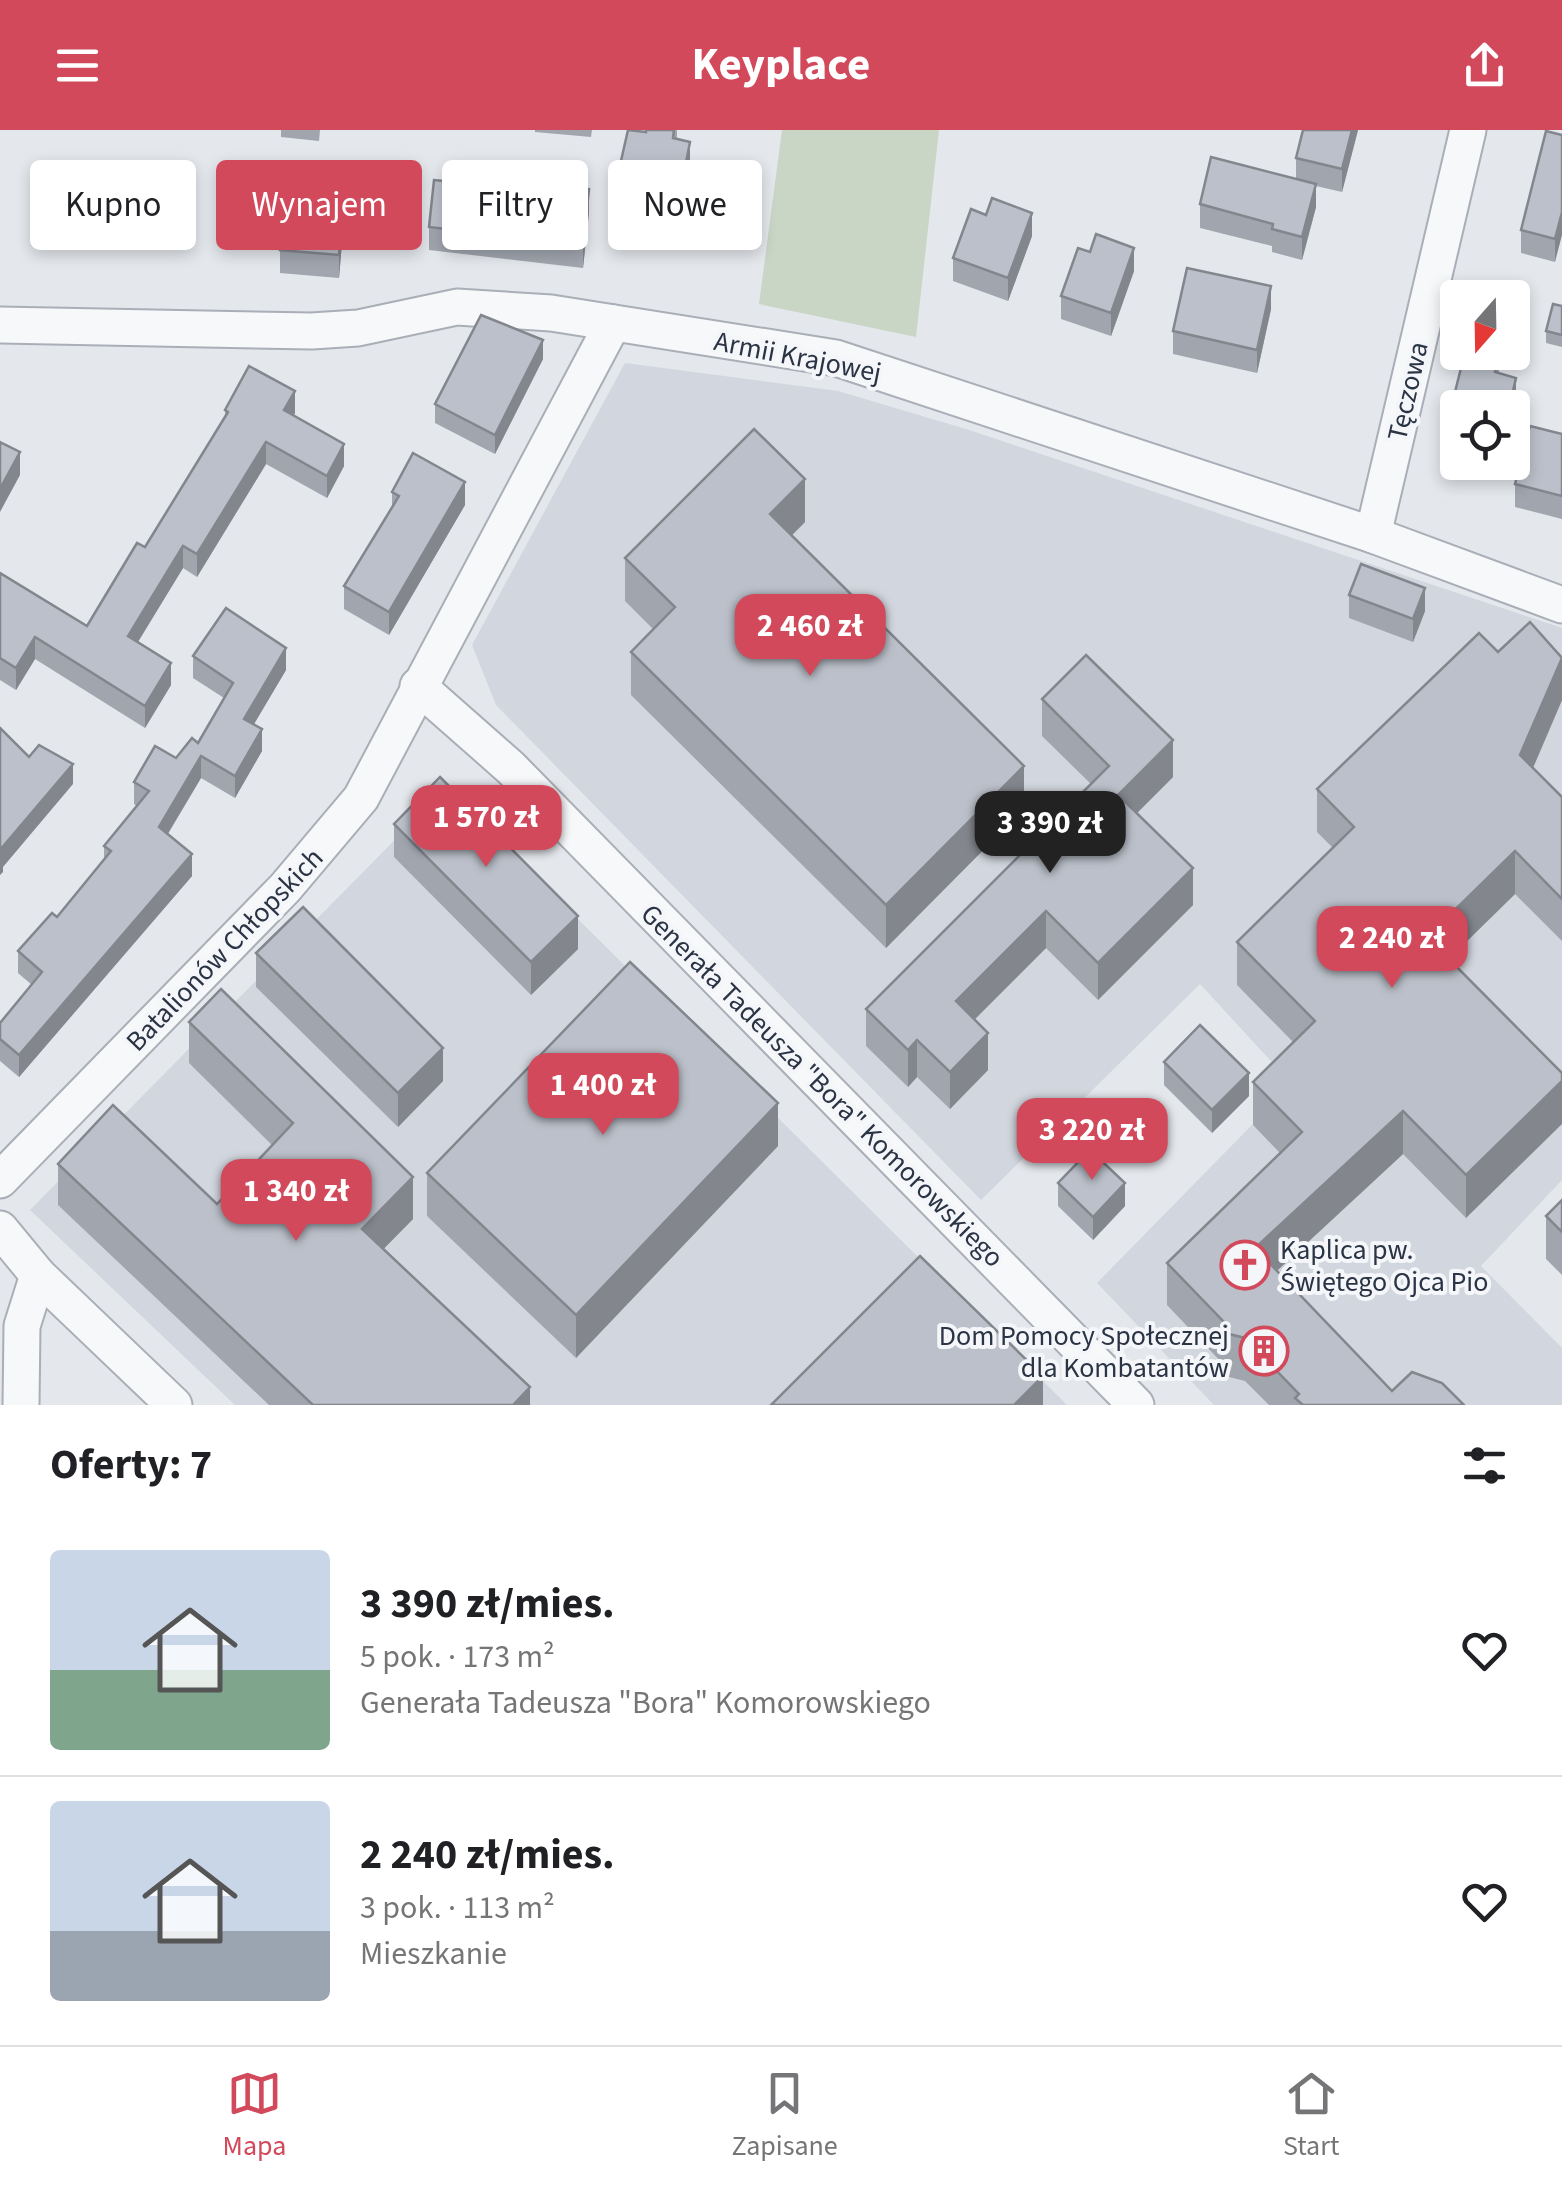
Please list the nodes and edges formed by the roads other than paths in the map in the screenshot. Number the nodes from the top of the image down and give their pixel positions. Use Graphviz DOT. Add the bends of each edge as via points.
graph roads {
  1 [pos="1468,130"];
  2 [pos="614,323"];
  3 [pos="0,325"];
  4 [pos="1373,535"];
  5 [pos="1562,605"];
  6 [pos="418,686"];
  7 [pos="0,1180"];
  8 [pos="0,1229"];
  9 [pos="38,1275"];
  10 [pos="21,1405"];
  11 [pos="174,1405"];
  12 [pos="1136,1405"];
  1 -- 4 [label="street, Tęczowa"];
  2 -- 3 [label="street, Armii Krajowej" via="457,307 312,331"];
  2 -- 4 [label="street, Armii Krajowej" via="880,370"];
  2 -- 6 [label="street, Batalionów Chłopskich"];
  4 -- 5 [label="street, Armii Krajowej"];
  6 -- 7 [label="street, Batalionów Chłopskich" via="361,798 336,832"];
  6 -- 12 [label="street, Generała Tadeusza \"Bora\" Komorowskiego" via="511,768"];
  8 -- 9 [label="street"];
  9 -- 10 [label="street" via="22,1326"];
  9 -- 11 [label="street"];
}
